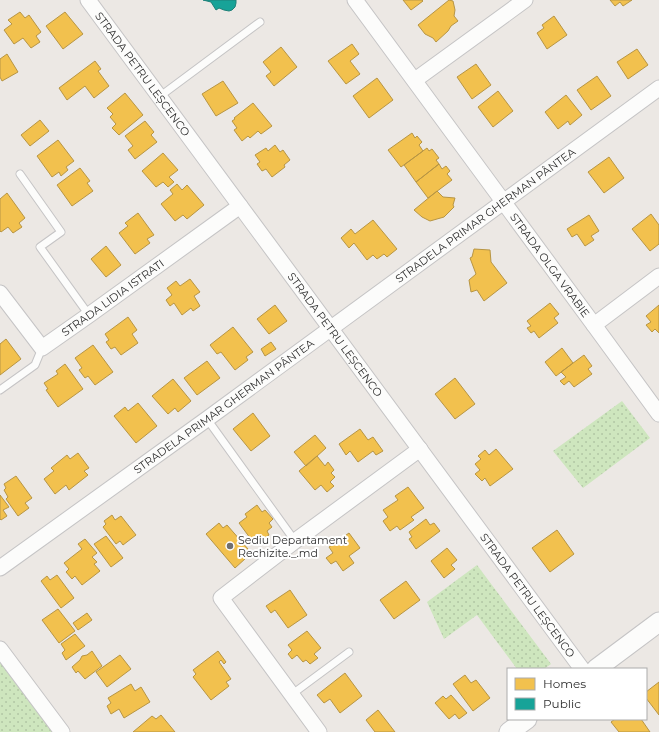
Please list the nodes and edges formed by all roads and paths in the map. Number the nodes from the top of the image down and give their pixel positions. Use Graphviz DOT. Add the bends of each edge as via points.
graph roads {
  1 [pos="88,0"];
  2 [pos="355,0"];
  3 [pos="525,0"];
  4 [pos="260,22"];
  5 [pos="415,80"];
  6 [pos="659,88"];
  7 [pos="159,96"];
  8 [pos="20,174"];
  9 [pos="503,201"];
  10 [pos="240,206"];
  11 [pos="659,276"];
  12 [pos="0,293"];
  13 [pos="89,315"];
  14 [pos="594,324"];
  15 [pos="330,328"];
  16 [pos="42,348"];
  17 [pos="0,390"];
  18 [pos="659,414"];
  19 [pos="207,419"];
  20 [pos="420,449"];
  21 [pos="295,541"];
  22 [pos="0,568"];
  23 [pos="659,622"];
  24 [pos="0,649"];
  25 [pos="349,652"];
  26 [pos="581,668"];
  27 [pos="597,668"];
  28 [pos="291,695"];
  29 [pos="526,720"];
  30 [pos="62,732"];
  31 [pos="318,732"];
  32 [pos="509,732"];
  1 -- 7 [label="street, STRADA PETRU LEȘCENCO"];
  2 -- 5 [label="street, STRADA OLGA VRABIE"];
  3 -- 5 [label="street"];
  4 -- 7 [label="lane"];
  5 -- 9 [label="street, STRADA OLGA VRABIE"];
  6 -- 9 [label="street, STRADELA PRIMAR GHERMAN PÂNTEA"];
  7 -- 10 [label="street, STRADA PETRU LEȘCENCO"];
  8 -- 13 [label="lane" via="61,232 40,246"];
  9 -- 14 [label="street, STRADA OLGA VRABIE"];
  9 -- 15 [label="street, STRADELA PRIMAR GHERMAN PÂNTEA"];
  10 -- 13 [label="street, STRADA LIDIA ISTRATI"];
  10 -- 15 [label="street, STRADA PETRU LEȘCENCO"];
  11 -- 14 [label="street"];
  12 -- 16 [label="street"];
  13 -- 16 [label="street, STRADA LIDIA ISTRATI"];
  14 -- 18 [label="street, STRADA OLGA VRABIE"];
  15 -- 19 [label="street, STRADELA PRIMAR GHERMAN PÂNTEA"];
  15 -- 20 [label="street, STRADA PETRU LEȘCENCO"];
  16 -- 17 [label="lane" via="35,365"];
  19 -- 21 [label="lane"];
  19 -- 22 [label="street, STRADELA PRIMAR GHERMAN PÂNTEA"];
  20 -- 21 [label="street"];
  20 -- 26 [label="street, STRADA PETRU LEȘCENCO"];
  21 -- 28 [label="street" via="220,598"];
  23 -- 27 [label="street"];
  24 -- 30 [label="street"];
  25 -- 28 [label="lane"];
  28 -- 31 [label="street"];
  29 -- 32 [label="street"];
}
